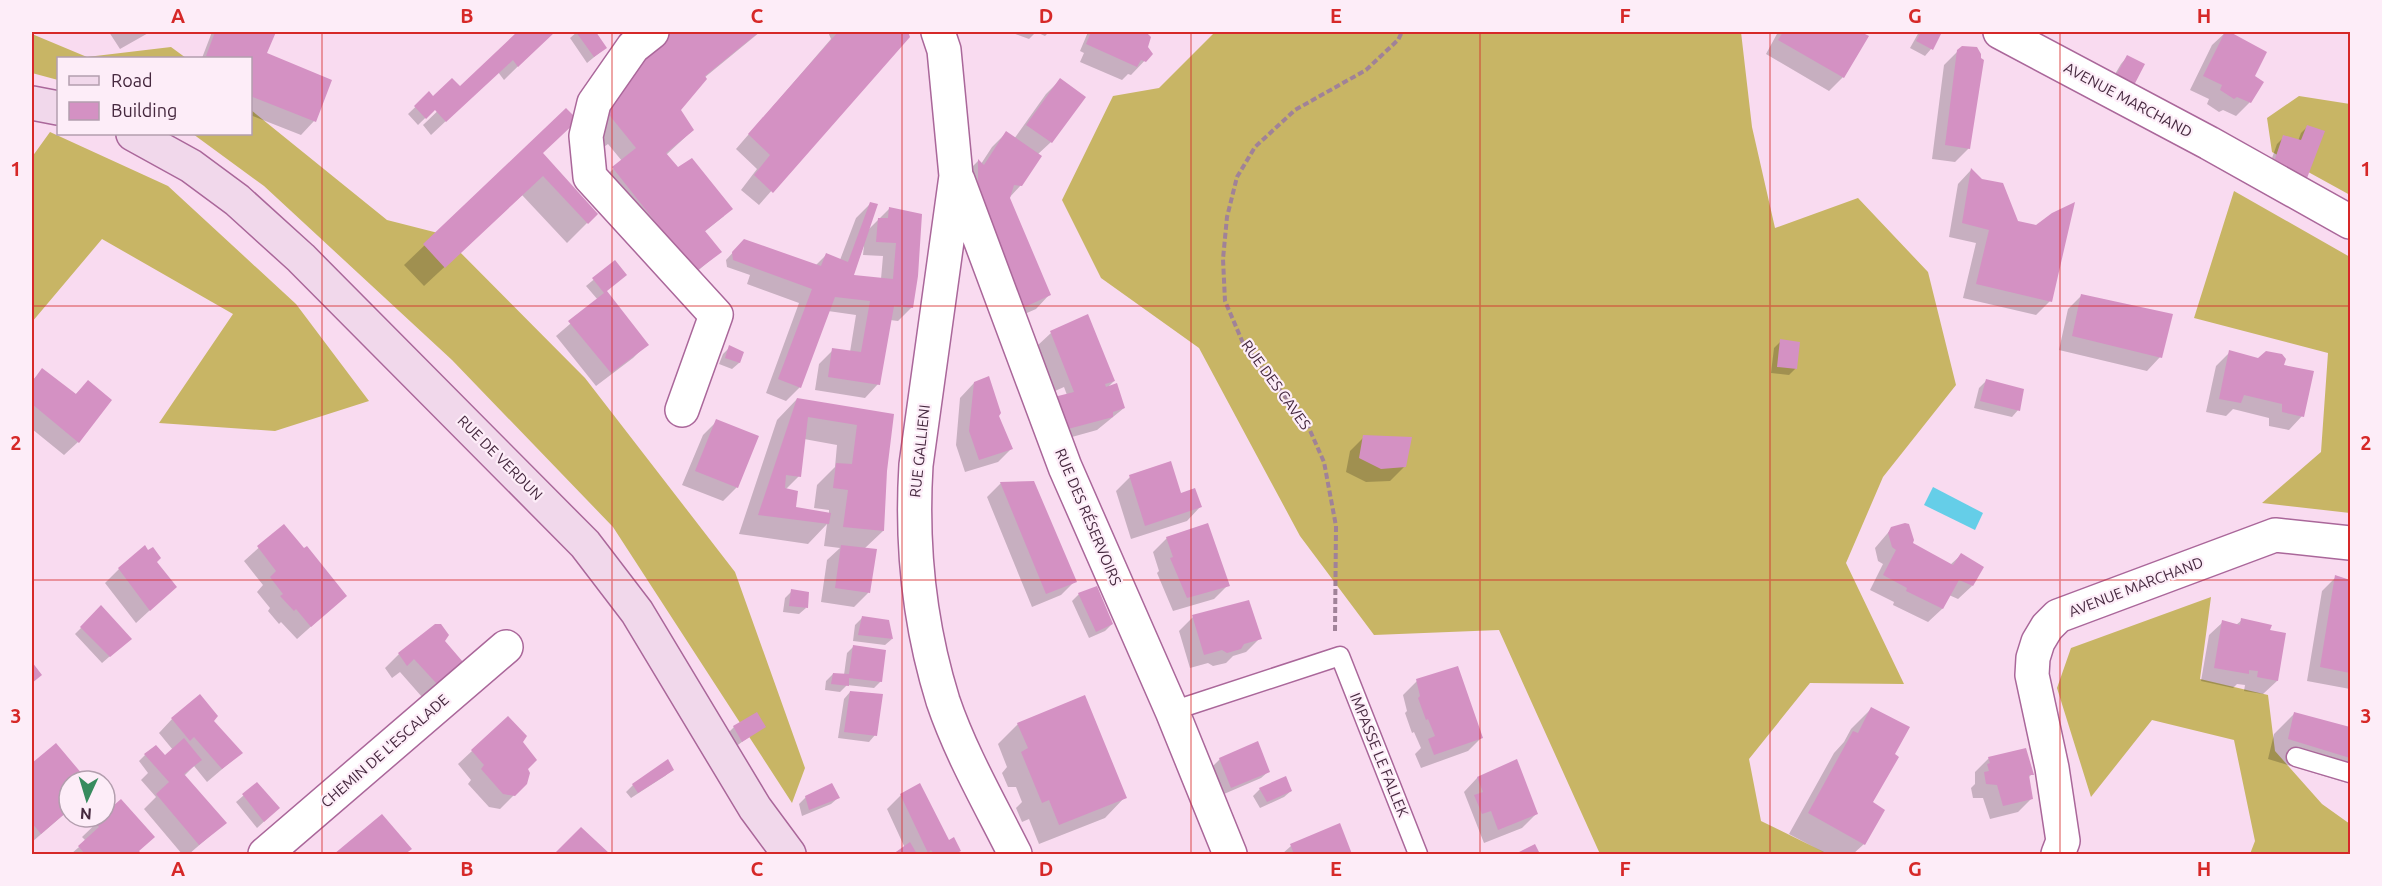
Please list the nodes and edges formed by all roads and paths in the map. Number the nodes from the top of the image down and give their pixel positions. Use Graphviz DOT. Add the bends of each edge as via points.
graph roads {
  1 [pos="652,32"];
  2 [pos="939,32"];
  3 [pos="1402,32"];
  4 [pos="2000,32"];
  5 [pos="32,103"];
  6 [pos="57,108"];
  7 [pos="135,135"];
  8 [pos="956,176"];
  9 [pos="2350,222"];
  10 [pos="682,410"];
  11 [pos="2350,543"];
  12 [pos="1336,603"];
  13 [pos="506,648"];
  14 [pos="1172,711"];
  15 [pos="2296,757"];
  16 [pos="2350,773"];
  17 [pos="265,855"];
  18 [pos="789,855"];
  19 [pos="1015,855"];
  20 [pos="1230,855"];
  21 [pos="1418,855"];
  22 [pos="2058,855"];
  1 -- 10 [label="street" via="633,47 594,103 586,136 590,177 716,315"];
  2 -- 8 [label="street, RUE GALLIENI"];
  3 -- 12 [label="path, RUE DES CAVES" via="1366,70 1295,110 1255,147 1238,177 1227,217 1225,301 1243,343 1308,426 1324,462 1336,526"];
  4 -- 9 [label="street, AVENUE MARCHAND"];
  5 -- 6 [label="main road"];
  7 -- 18 [label="main road, RUE DE VERDUN" via="191,166 237,200 301,258 585,544 637,612 755,808"];
  8 -- 14 [label="street, RUE DES RÉSERVOIRS" via="1065,467"];
  8 -- 19 [label="street, RUE GALLIENI" via="916,465 916,571 925,633 944,702"];
  11 -- 22 [label="street, AVENUE MARCHAND" via="2275,535 2058,616 2047,627 2033,658 2032,675 2063,841"];
  13 -- 17 [label="street, CHEMIN DE L'ESCALADE"];
  14 -- 20 [label="street, RUE DES RÉSERVOIRS"];
  14 -- 21 [label="lane, IMPASSE LE FALLEK" via="1340,656"];
  15 -- 16 [label="lane"];
}
